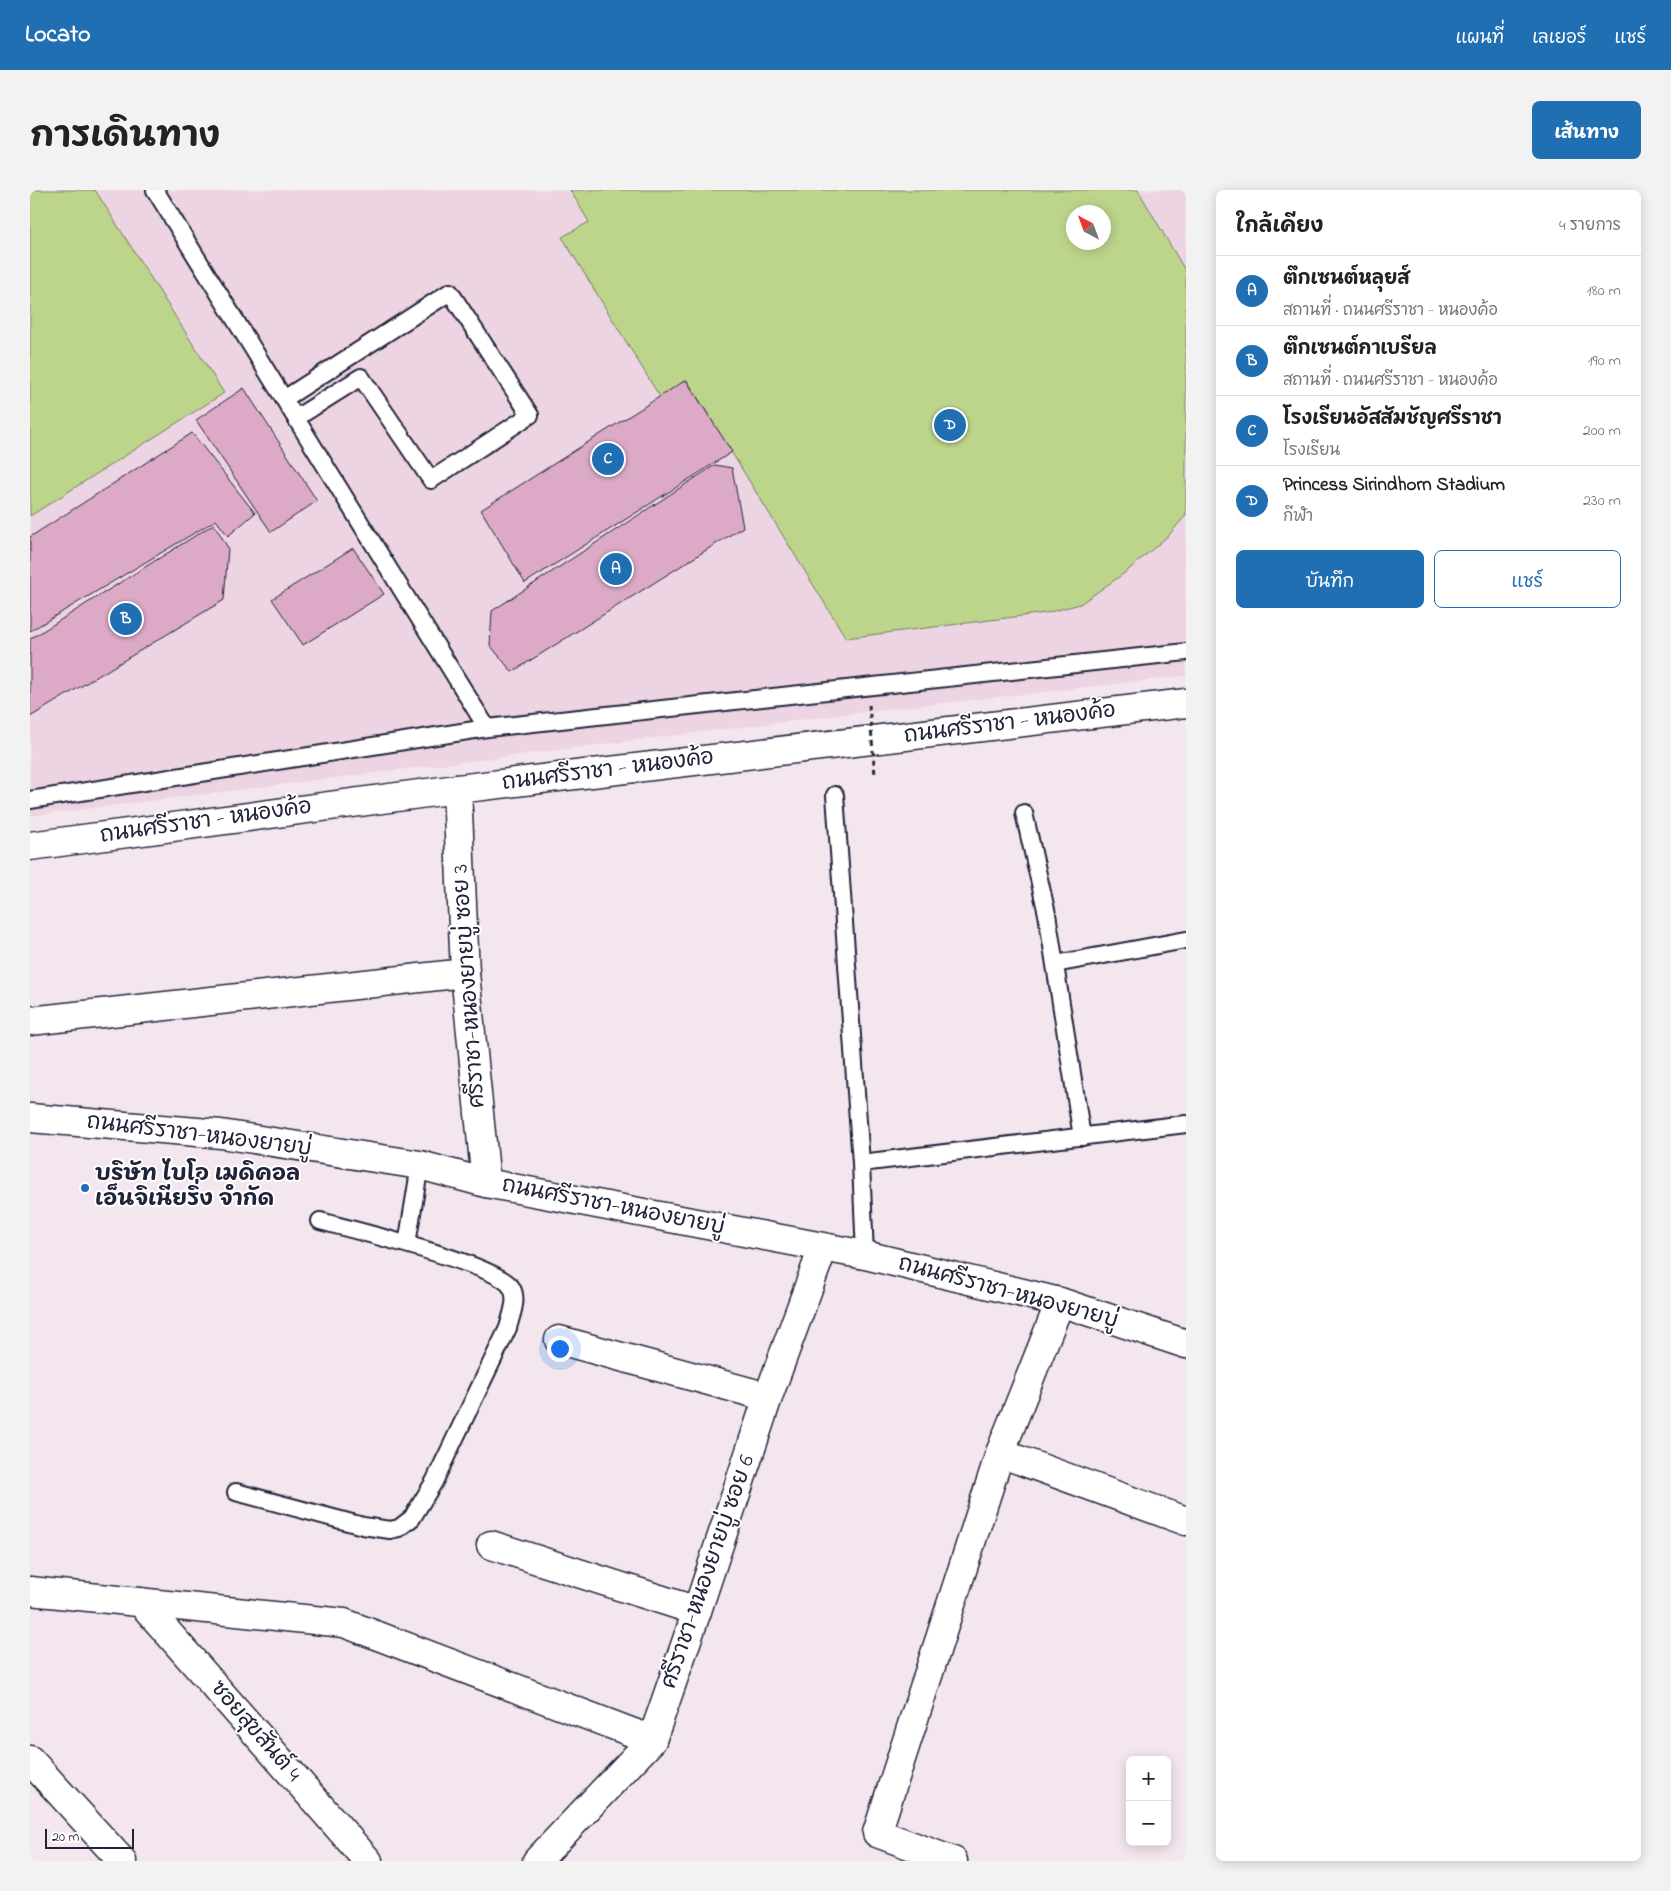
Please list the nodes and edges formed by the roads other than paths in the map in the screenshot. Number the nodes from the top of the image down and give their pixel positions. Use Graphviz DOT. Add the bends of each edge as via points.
graph roads {
  1 [pos="155,190"];
  2 [pos="284,399"];
  3 [pos="296,418"];
  4 [pos="1186,652"];
  5 [pos="1186,703"];
  6 [pos="487,728"];
  7 [pos="457,789"];
  8 [pos="836,795"];
  9 [pos="30,800"];
  10 [pos="1024,813"];
  11 [pos="30,846"];
  12 [pos="1186,940"];
  13 [pos="1055,964"];
  14 [pos="465,974"];
  15 [pos="30,1021"];
  16 [pos="30,1118"];
  17 [pos="1186,1124"];
  18 [pos="1082,1137"];
  19 [pos="861,1164"];
  20 [pos="420,1165"];
  21 [pos="486,1183"];
  22 [pos="320,1221"];
  23 [pos="407,1244"];
  24 [pos="823,1248"];
  25 [pos="865,1255"];
  26 [pos="1060,1302"];
  27 [pos="559,1340"];
  28 [pos="1186,1344"];
  29 [pos="768,1397"];
  30 [pos="1000,1453"];
  31 [pos="236,1492"];
  32 [pos="1186,1521"];
  33 [pos="491,1545"];
  34 [pos="30,1591"];
  35 [pos="141,1602"];
  36 [pos="697,1612"];
  37 [pos="652,1740"];
  38 [pos="30,1760"];
  39 [pos="122,1861"];
  40 [pos="368,1861"];
  41 [pos="537,1861"];
  42 [pos="953,1861"];
  1 -- 2 [label="lane"];
  2 -- 3 [label="lane"];
  2 -- 3 [label="lane" via="450,292 530,415 430,480 361,377"];
  3 -- 6 [label="lane"];
  4 -- 6 [label="lane"];
  5 -- 7 [label="street, ถนนศรีราชา - หนองค้อ"];
  6 -- 9 [label="lane"];
  7 -- 11 [label="street, ถนนศรีราชา - หนองค้อ"];
  7 -- 14 [label="street, ศรีราชา-หนองยายบู่ ซอย 3"];
  8 -- 19 [label="lane"];
  10 -- 13 [label="lane"];
  12 -- 13 [label="lane"];
  13 -- 18 [label="lane"];
  14 -- 15 [label="street"];
  14 -- 21 [label="street, ศรีราชา-หนองยายบู่ ซอย 3"];
  16 -- 20 [label="street, ถนนศรีราชา-หนองยายบู่" via="221,1134"];
  17 -- 18 [label="lane"];
  18 -- 19 [label="lane"];
  19 -- 25 [label="lane"];
  20 -- 21 [label="street, ถนนศรีราชา-หนองยายบู่"];
  20 -- 23 [label="lane"];
  21 -- 24 [label="street, ถนนศรีราชา-หนองยายบู่"];
  22 -- 23 [label="lane"];
  23 -- 31 [label="lane" via="471,1265 504,1280 511,1287 515,1301 508,1328 434,1482 412,1518 399,1528 390,1530 362,1526"];
  24 -- 25 [label="street, ถนนศรีราชา-หนองยายบู่"];
  24 -- 29 [label="street, ศรีราชา-หนองยายบู่ ซอย 6"];
  25 -- 26 [label="street, ถนนศรีราชา-หนองยายบู่"];
  26 -- 28 [label="street, ถนนศรีราชา-หนองยายบู่"];
  26 -- 30 [label="street"];
  27 -- 29 [label="street"];
  29 -- 36 [label="street, ศรีราชา-หนองยายบู่ ซอย 6"];
  30 -- 32 [label="street"];
  30 -- 42 [label="street" via="877,1833"];
  33 -- 36 [label="street"];
  34 -- 35 [label="street"];
  35 -- 37 [label="street" via="344,1623"];
  35 -- 40 [label="street, ซอยสุขสันต์ 4"];
  36 -- 37 [label="street, ศรีราชา-หนองยายบู่ ซอย 6"];
  37 -- 41 [label="street, ศรีราชา-หนองยายบู่ ซอย 6"];
  38 -- 39 [label="street"];
}
